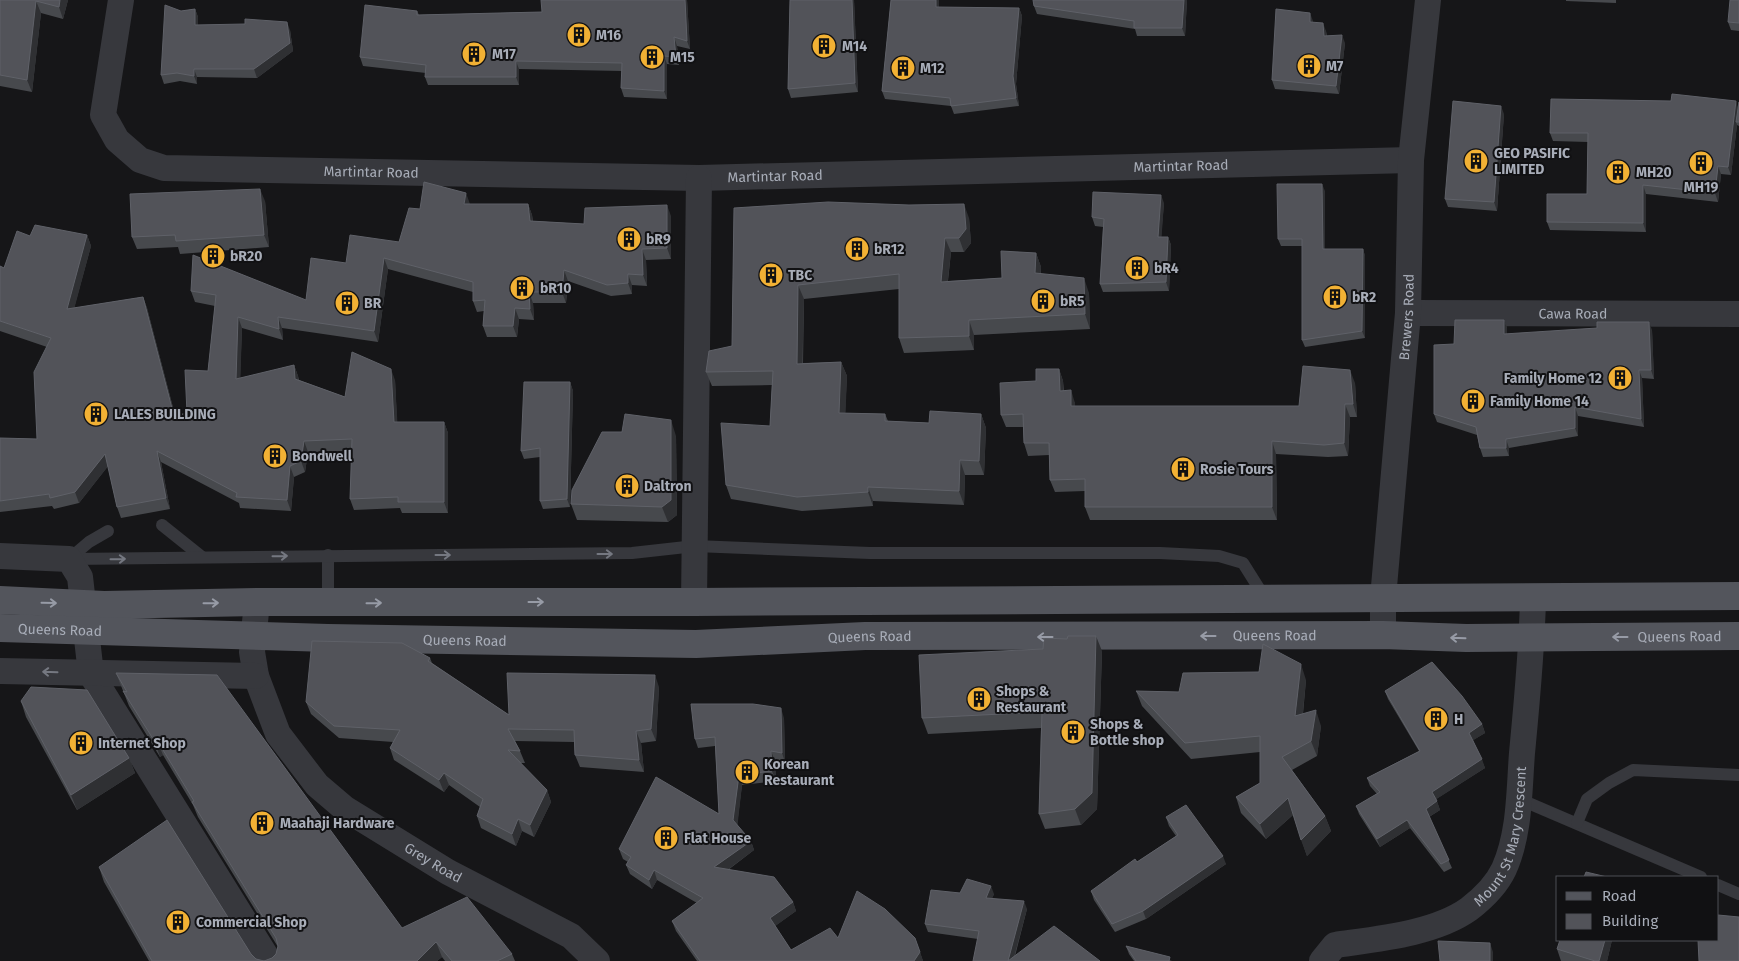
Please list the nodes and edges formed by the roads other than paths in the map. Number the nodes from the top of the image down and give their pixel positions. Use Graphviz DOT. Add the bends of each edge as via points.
graph roads {
  1 [pos="121,0"];
  2 [pos="1428,0"];
  3 [pos="1411,160"];
  4 [pos="699,178"];
  5 [pos="1408,314"];
  6 [pos="1739,314"];
  7 [pos="162,525"];
  8 [pos="108,531"];
  9 [pos="695,546"];
  10 [pos="328,555"];
  11 [pos="0,556"];
  12 [pos="202,557"];
  13 [pos="69,559"];
  14 [pos="1739,596"];
  15 [pos="1266,598"];
  16 [pos="1384,598"];
  17 [pos="1533,598"];
  18 [pos="0,600"];
  19 [pos="257,602"];
  20 [pos="694,602"];
  21 [pos="84,603"];
  22 [pos="328,603"];
  23 [pos="0,628"];
  24 [pos="87,631"];
  25 [pos="1383,635"];
  26 [pos="253,636"];
  27 [pos="1739,636"];
  28 [pos="1532,637"];
  29 [pos="0,671"];
  30 [pos="91,674"];
  31 [pos="256,676"];
  32 [pos="1739,776"];
  33 [pos="1519,799"];
  34 [pos="1577,824"];
  35 [pos="1699,876"];
  36 [pos="1719,885"];
  37 [pos="1739,894"];
  38 [pos="269,961"];
  39 [pos="597,961"];
  40 [pos="1322,961"];
  1 -- 4 [label="street, Martintar Road" via="103,115 117,140 140,160 164,168"];
  2 -- 3 [label="street, Brewers Road"];
  3 -- 4 [label="street, Martintar Road"];
  3 -- 5 [label="street, Brewers Road"];
  4 -- 9 [label="street"];
  5 -- 6 [label="street, Cawa Road"];
  5 -- 16 [label="street, Brewers Road"];
  7 -- 12 [label="lane"];
  8 -- 13 [label="lane"];
  10 -- 9 [label="lane, one-way" via="632,553"];
  9 -- 15 [label="lane" via="870,553 1219,556 1243,563"];
  9 -- 20 [label="street"];
  12 -- 10 [label="lane, one-way"];
  10 -- 22 [label="lane"];
  11 -- 13 [label="street"];
  13 -- 12 [label="lane, one-way"];
  13 -- 21 [label="street" via="80,577"];
  14 -- 17 [label="main road, Queens Road"];
  15 -- 16 [label="main road, Queens Road"];
  15 -- 20 [label="main road, Queens Road"];
  16 -- 17 [label="main road, Queens Road"];
  16 -- 25 [label="street, Brewers Road"];
  17 -- 28 [label="street, Mount St Mary Crescent"];
  18 -- 21 [label="main road, Queens Road, one-way"];
  21 -- 19 [label="main road, Queens Road, one-way"];
  19 -- 22 [label="main road, Queens Road"];
  19 -- 26 [label="street, Grey Road"];
  22 -- 20 [label="main road, Queens Road, one-way"];
  21 -- 24 [label="street"];
  23 -- 24 [label="main road, Queens Road"];
  24 -- 26 [label="main road, Queens Road"];
  24 -- 30 [label="street"];
  25 -- 26 [label="main road, Queens Road, one-way" via="865,636 696,644"];
  28 -- 25 [label="main road, Queens Road, one-way"];
  26 -- 31 [label="street, Grey Road"];
  27 -- 28 [label="main road, Queens Road, one-way"];
  28 -- 33 [label="street, Mount St Mary Crescent"];
  30 -- 29 [label="street, one-way"];
  30 -- 31 [label="street"];
  30 -- 38 [label="street"];
  31 -- 39 [label="street, Grey Road" via="278,734 317,785 344,808 448,872 571,936"];
  32 -- 34 [label="lane" via="1633,770 1587,800"];
  33 -- 34 [label="lane"];
  33 -- 40 [label="street, Mount St Mary Crescent" via="1516,830 1503,871 1490,890 1469,909 1440,924 1378,939 1334,945"];
  34 -- 35 [label="lane"];
  36 -- 37 [label="lane"];
}
